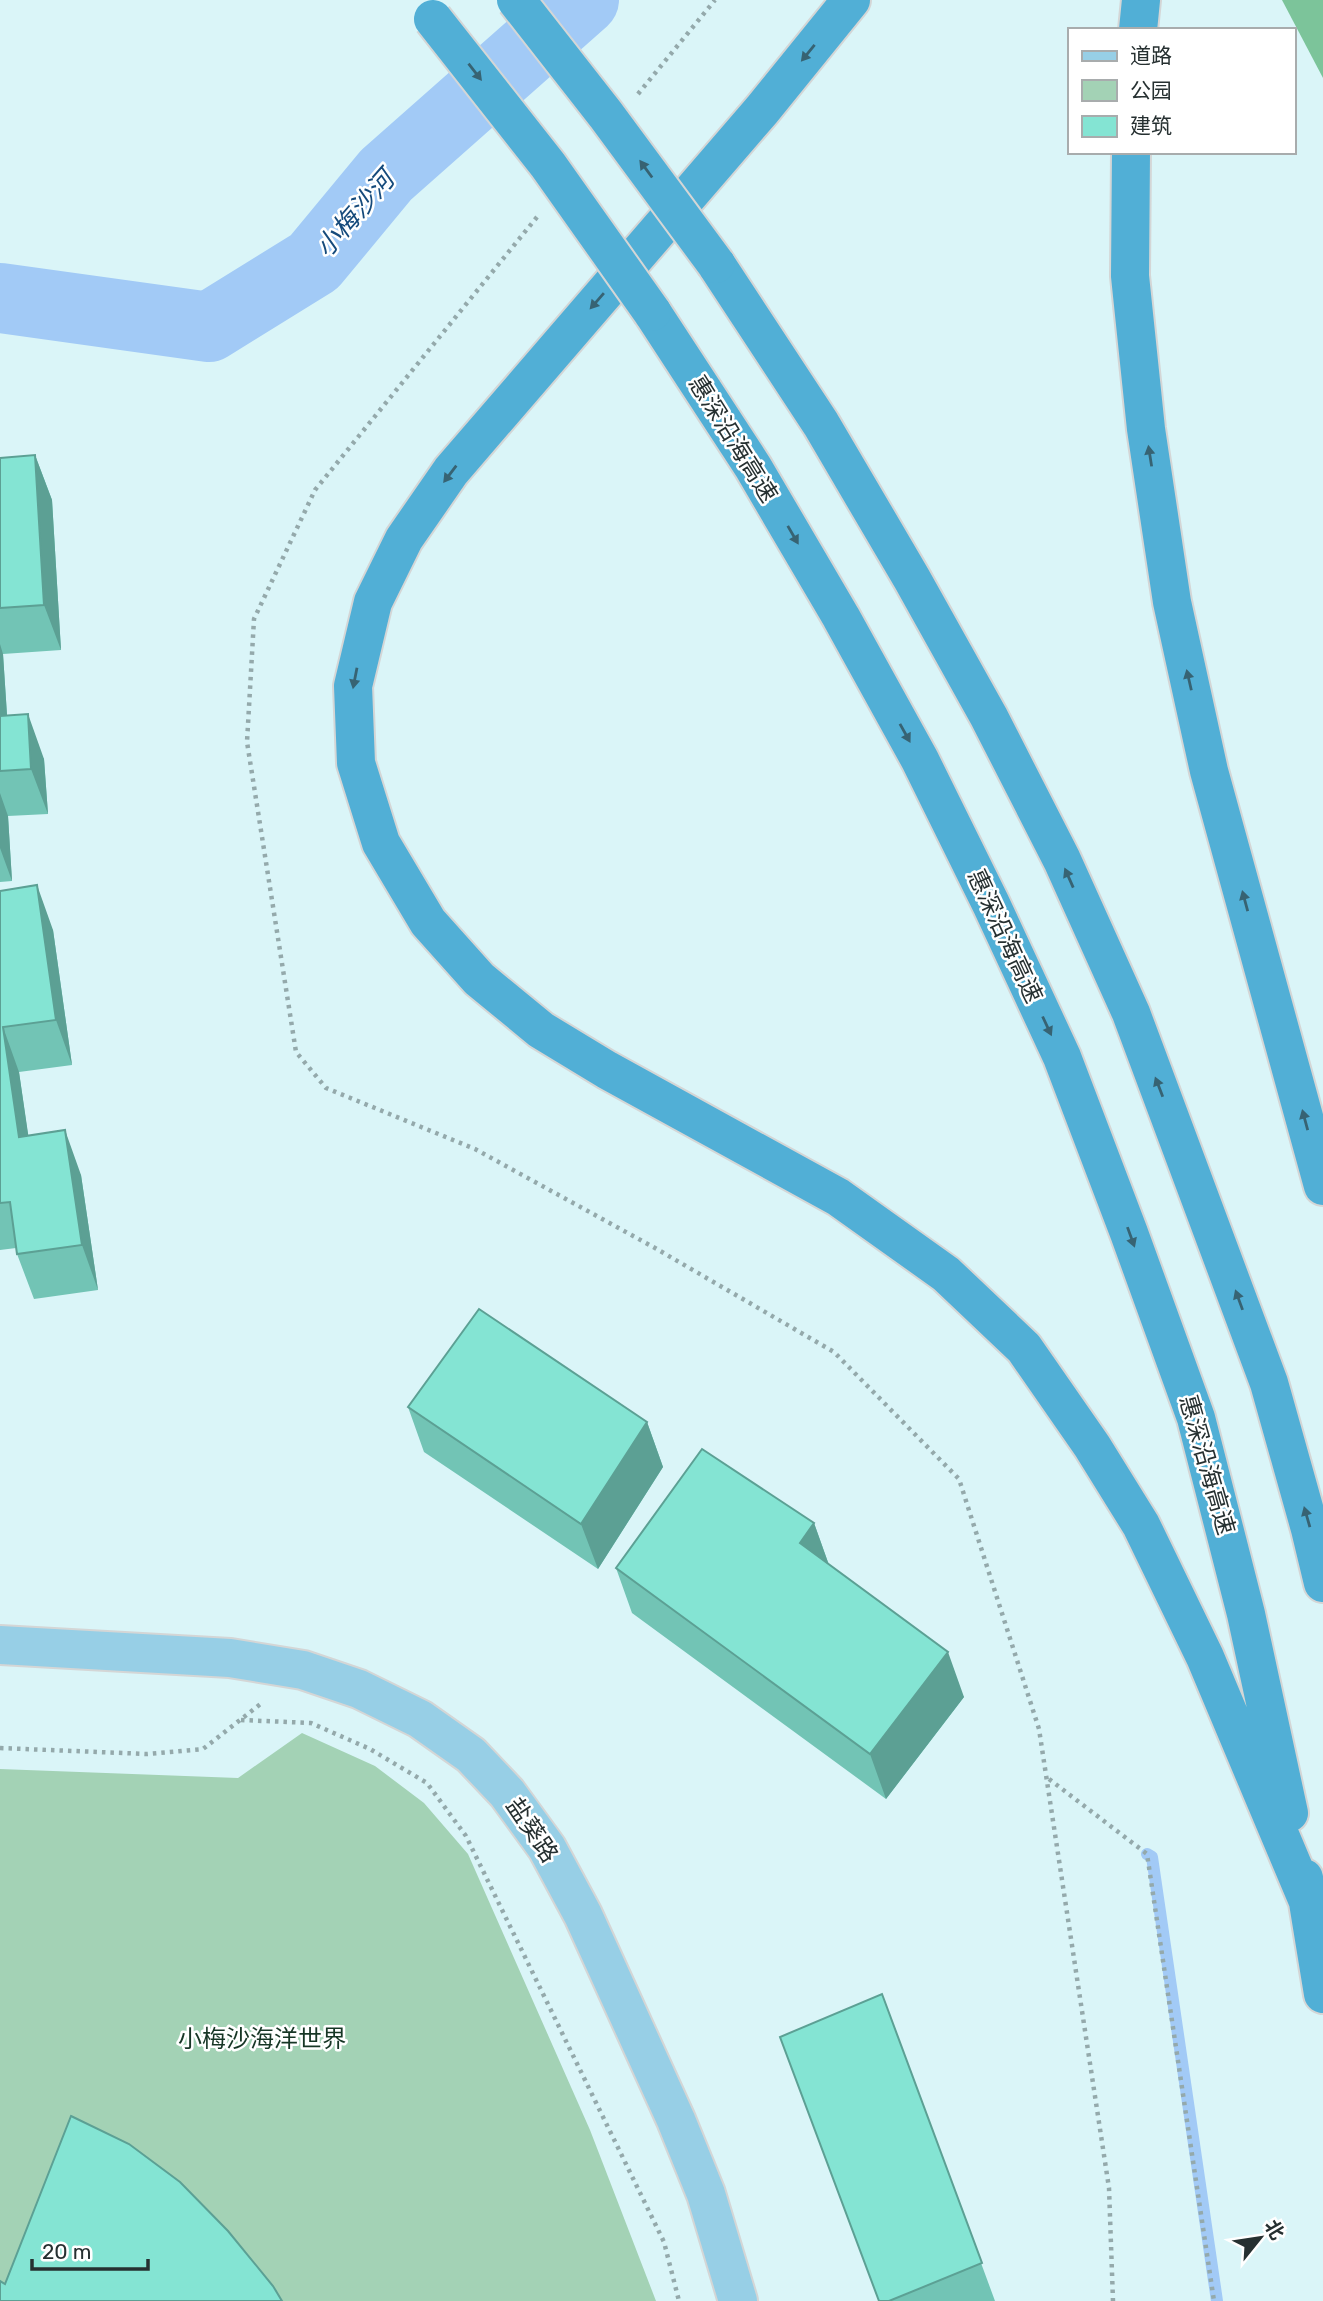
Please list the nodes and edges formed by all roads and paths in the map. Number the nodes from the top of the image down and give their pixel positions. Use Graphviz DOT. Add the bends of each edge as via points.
graph roads {
  1 [pos="516,0"];
  2 [pos="715,0"];
  3 [pos="852,0"];
  4 [pos="1141,0"];
  5 [pos="425,9"];
  6 [pos="1138,28"];
  7 [pos="635,97"];
  8 [pos="1131,154"];
  9 [pos="537,216"];
  10 [pos="1323,1186"];
  11 [pos="1323,1583"];
  12 [pos="0,1646"];
  13 [pos="303,1670"];
  14 [pos="241,1720"];
  15 [pos="0,1748"];
  16 [pos="1048,1778"];
  17 [pos="1309,1904"];
  18 [pos="1323,1994"];
  19 [pos="679,2301"];
  20 [pos="738,2301"];
  21 [pos="1114,2301"];
  22 [pos="1214,2301"];
  11 -- 1 [label="highway, one-way, bridge" via="1265,1370 1131,1013 1062,860 989,717 821,424 716,264"];
  2 -- 7 [label="path"];
  3 -- 17 [label="highway, one-way" via="451,471 404,539 373,602 353,686 356,763 381,843 428,922 479,979 541,1030 838,1197 946,1274 1024,1348 1141,1525 1205,1657"];
  4 -- 6 [label="highway"];
  5 -- 17 [label="highway, 惠深沿海高速, one-way, bridge" via="548,164 753,467 914,748 991,904 1062,1057 1196,1418 1247,1614"];
  10 -- 8 [label="highway, one-way" via="1209,771 1172,602 1146,429 1130,276"];
  9 -- 16 [label="path" via="315,490 254,619 247,741 296,1052 326,1088 475,1149 834,1352 959,1479 1039,1729"];
  12 -- 13 [label="main road, 盐葵路" via="230,1658"];
  13 -- 14 [label="path"];
  13 -- 20 [label="main road, 盐葵路" via="359,1689 420,1719 471,1755 507,1793 547,1848 583,1915 676,2120 706,2194"];
  14 -- 15 [label="path" via="204,1749 147,1754"];
  14 -- 19 [label="path" via="311,1723 370,1749 427,1783 466,1836 664,2242"];
  16 -- 21 [label="path" via="1109,2188"];
  16 -- 22 [label="path" via="1147,1854"];
  17 -- 18 [label="highway, 惠深沿海高速"];
}
